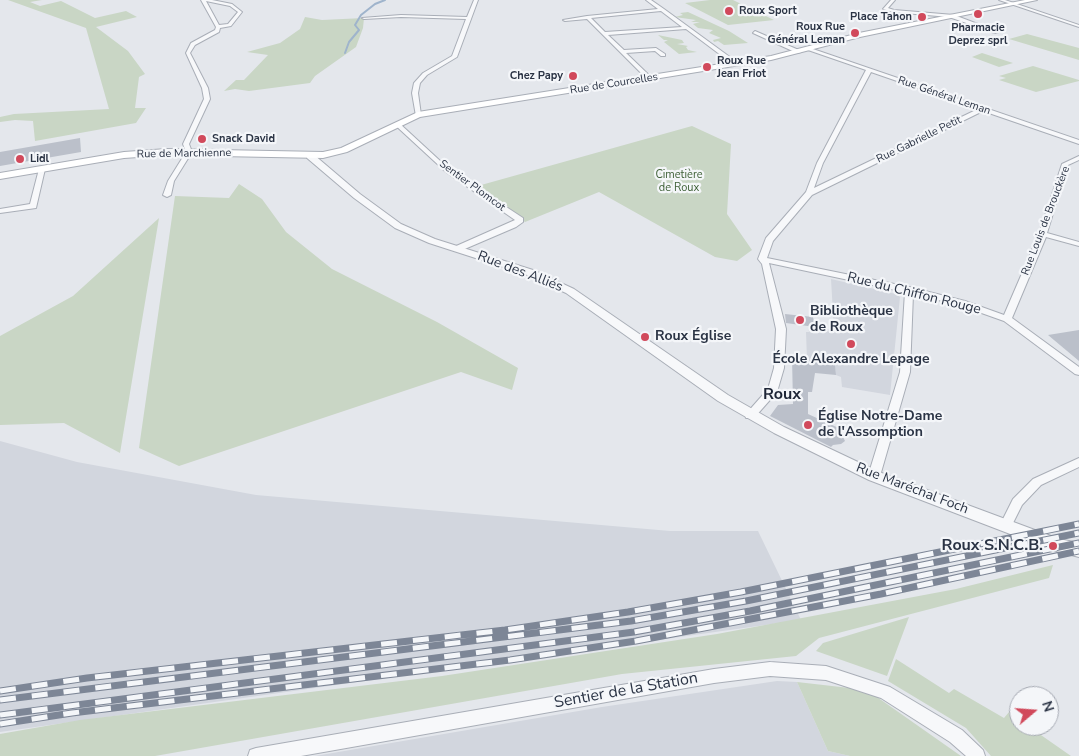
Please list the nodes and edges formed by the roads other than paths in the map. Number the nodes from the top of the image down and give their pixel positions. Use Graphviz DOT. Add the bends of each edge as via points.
graph roads {
  1 [pos="204,0"];
  2 [pos="476,0"];
  3 [pos="484,0"];
  4 [pos="648,0"];
  5 [pos="893,0"];
  6 [pos="1001,0"];
  7 [pos="1034,0"];
  8 [pos="1015,4"];
  9 [pos="655,5"];
  10 [pos="601,9"];
  11 [pos="592,10"];
  12 [pos="662,10"];
  13 [pos="906,12"];
  14 [pos="601,16"];
  15 [pos="952,16"];
  16 [pos="364,18"];
  17 [pos="469,18"];
  18 [pos="587,18"];
  19 [pos="565,20"];
  20 [pos="923,22"];
  21 [pos="1079,26"];
  22 [pos="218,27"];
  23 [pos="687,28"];
  24 [pos="755,32"];
  25 [pos="997,32"];
  26 [pos="604,34"];
  27 [pos="649,43"];
  28 [pos="656,49"];
  29 [pos="810,49"];
  30 [pos="622,52"];
  31 [pos="799,52"];
  32 [pos="663,55"];
  33 [pos="736,64"];
  34 [pos="869,70"];
  35 [pos="649,78"];
  36 [pos="982,109"];
  37 [pos="418,116"];
  38 [pos="397,124"];
  39 [pos="1079,142"];
  40 [pos="189,152"];
  41 [pos="310,156"];
  42 [pos="1079,158"];
  43 [pos="42,168"];
  44 [pos="0,176"];
  45 [pos="809,193"];
  46 [pos="167,195"];
  47 [pos="0,211"];
  48 [pos="1043,234"];
  49 [pos="1079,244"];
  50 [pos="457,249"];
  51 [pos="762,260"];
  52 [pos="909,290"];
  53 [pos="1007,319"];
  54 [pos="1079,372"];
  55 [pos="750,415"];
  56 [pos="1079,462"];
  57 [pos="874,476"];
  58 [pos="1006,525"];
  59 [pos="1079,550"];
  60 [pos="256,756"];
  61 [pos="977,756"];
  1 -- 22 [label="street"];
  1 -- 22 [label="street" via="237,7 240,12 229,25"];
  2 -- 3 [label="street"];
  2 -- 17 [label="street"];
  4 -- 9 [label="street"];
  5 -- 13 [label="street" via="885,8"];
  6 -- 8 [label="street, Rue de Courcelles"];
  7 -- 8 [label="main road, Rue de Courcelles"];
  8 -- 15 [label="main road, Rue de Courcelles"];
  8 -- 21 [label="street"];
  9 -- 10 [label="street"];
  9 -- 12 [label="street"];
  11 -- 14 [label="street"];
  12 -- 14 [label="street"];
  12 -- 23 [label="street"];
  13 -- 15 [label="street, Rue de Courcelles"];
  13 -- 20 [label="street"];
  14 -- 18 [label="street" via="603,18"];
  15 -- 20 [label="main road, Rue de Courcelles"];
  15 -- 25 [label="street, Rue de Courcelles"];
  16 -- 17 [label="street"];
  17 -- 37 [label="street" via="454,57 425,74 417,83"];
  18 -- 19 [label="street"];
  18 -- 26 [label="street"];
  20 -- 29 [label="main road, Rue de Courcelles" via="850,36"];
  22 -- 40 [label="street" via="217,32 193,44 188,53 207,99 186,144"];
  23 -- 26 [label="street"];
  23 -- 33 [label="street"];
  24 -- 31 [label="street"];
  26 -- 30 [label="street"];
  27 -- 28 [label="street"];
  28 -- 30 [label="street"];
  28 -- 32 [label="street"];
  29 -- 31 [label="main road, Rue de Courcelles"];
  29 -- 34 [label="street, Rue Général Leman"];
  30 -- 35 [label="street"];
  31 -- 33 [label="main road, Rue de Courcelles"];
  33 -- 35 [label="main road, Rue de Courcelles"];
  34 -- 36 [label="street, Rue Général Leman"];
  34 -- 45 [label="street" via="820,163"];
  35 -- 37 [label="main road, Rue de Courcelles"];
  36 -- 39 [label="street, Rue Général Leman"];
  36 -- 45 [label="street, Rue Gabrielle Petit"];
  37 -- 38 [label="main road, Rue de Courcelles"];
  38 -- 41 [label="main road, Rue de Courcelles" via="344,150"];
  38 -- 50 [label="street, Sentier Plomcot" via="448,171 520,220"];
  40 -- 41 [label="main road, Rue de Marchienne"];
  40 -- 43 [label="main road, Rue de Marchienne" via="124,155"];
  40 -- 46 [label="street" via="171,181"];
  41 -- 50 [label="street, Rue des Alliés" via="398,226"];
  42 -- 48 [label="street, Rue Louis de Brouckère" via="1065,164"];
  43 -- 44 [label="main road, Rue de Marchienne"];
  43 -- 47 [label="street" via="32,206"];
  45 -- 51 [label="street" via="769,240"];
  48 -- 49 [label="street"];
  48 -- 53 [label="street, Rue Louis de Brouckère"];
  50 -- 55 [label="street, Rue des Alliés" via="530,272 570,291"];
  51 -- 52 [label="street, Rue du Chiffon Rouge"];
  51 -- 55 [label="street" via="766,264 781,329 779,368 773,390"];
  52 -- 53 [label="street, Rue du Chiffon Rouge" via="962,303"];
  52 -- 57 [label="street" via="905,372"];
  53 -- 54 [label="street, Rue du Chiffon Rouge"];
  55 -- 57 [label="street, Rue Maréchal Foch"];
  56 -- 58 [label="street" via="1037,482 1017,502"];
  57 -- 58 [label="street, Rue Maréchal Foch"];
  58 -- 59 [label="street, Rue Maréchal Foch"];
  60 -- 61 [label="street, Sentier de la Station" via="770,668 826,673 885,692 956,736"];
}
